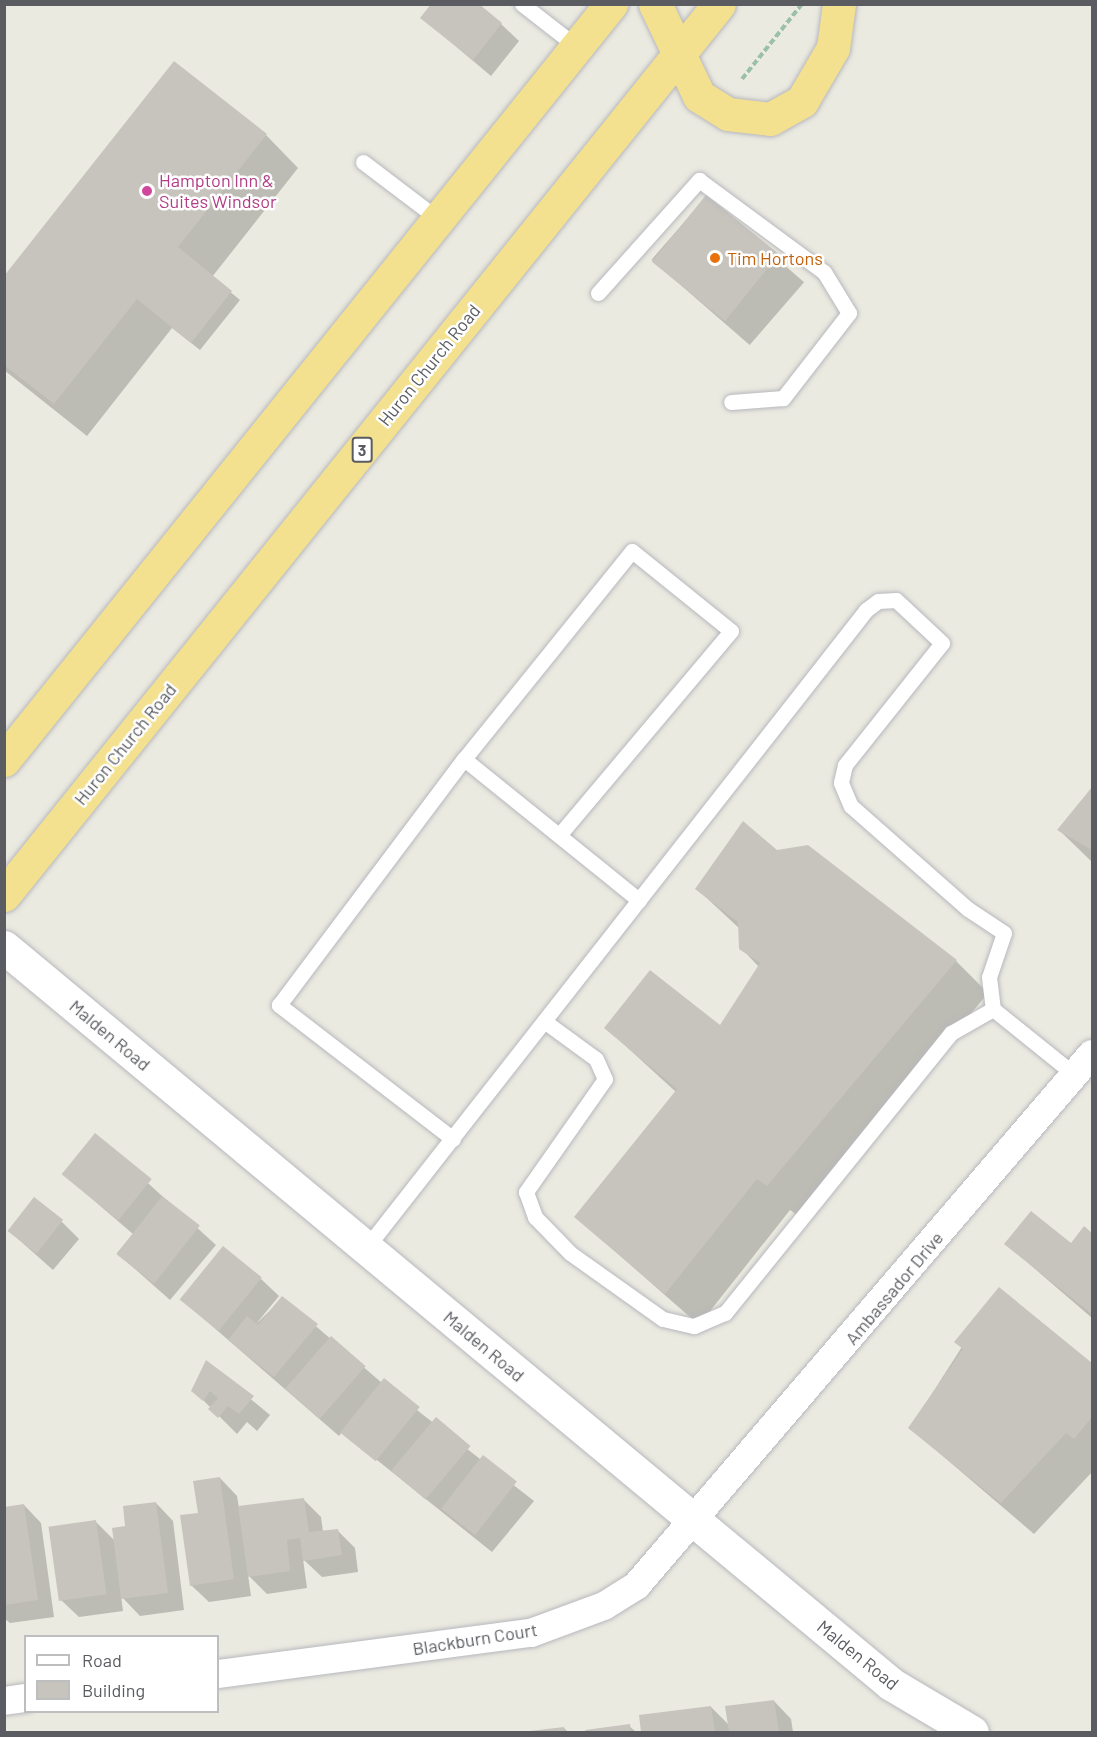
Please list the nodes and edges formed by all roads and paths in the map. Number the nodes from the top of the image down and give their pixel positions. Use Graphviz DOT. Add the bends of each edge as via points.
graph roads {
  1 [pos="522,4"];
  2 [pos="611,4"];
  3 [pos="656,4"];
  4 [pos="719,4"];
  5 [pos="802,4"];
  6 [pos="839,4"];
  7 [pos="577,47"];
  8 [pos="678,55"];
  9 [pos="739,83"];
  10 [pos="363,162"];
  11 [pos="438,219"];
  12 [pos="598,293"];
  13 [pos="731,402"];
  14 [pos="464,759"];
  15 [pos="4,760"];
  16 [pos="559,835"];
  17 [pos="4,895"];
  18 [pos="639,900"];
  19 [pos="4,947"];
  20 [pos="993,1009"];
  21 [pos="544,1022"];
  22 [pos="1084,1064"];
  23 [pos="453,1138"];
  24 [pos="366,1248"];
  25 [pos="695,1521"];
  26 [pos="219,1674"];
  27 [pos="24,1698"];
  28 [pos="4,1701"];
  29 [pos="972,1732"];
  1 -- 7 [label="lane"];
  2 -- 7 [label="highway"];
  3 -- 8 [label="highway"];
  4 -- 8 [label="highway, Huron Church Road / 3"];
  5 -- 9 [label="path"];
  6 -- 8 [label="highway" via="833,48 802,101 770,119 728,114 699,96"];
  7 -- 11 [label="highway"];
  8 -- 17 [label="highway, Huron Church Road / 3"];
  10 -- 11 [label="lane"];
  11 -- 15 [label="highway"];
  12 -- 13 [label="lane" via="699,180 824,272 849,313 783,398"];
  14 -- 16 [label="lane"];
  14 -- 16 [label="lane" via="632,551 731,631"];
  14 -- 23 [label="lane" via="279,1005"];
  16 -- 18 [label="lane"];
  18 -- 20 [label="lane" via="866,610 878,601 896,600 942,643 845,765 840,783 851,806 1004,933 989,977"];
  18 -- 21 [label="lane"];
  19 -- 24 [label="main road, Malden Road"];
  20 -- 21 [label="lane" via="951,1034 725,1313 694,1326 663,1318 570,1253 535,1217 526,1192 605,1079 596,1059"];
  20 -- 22 [label="lane"];
  21 -- 23 [label="lane"];
  22 -- 25 [label="street, Ambassador Drive"];
  23 -- 24 [label="lane"];
  24 -- 25 [label="main road, Malden Road"];
  25 -- 26 [label="street, Blackburn Court" via="638,1585 604,1606 531,1633"];
  25 -- 29 [label="main road, Malden Road" via="891,1684"];
  27 -- 28 [label="street"];
}
